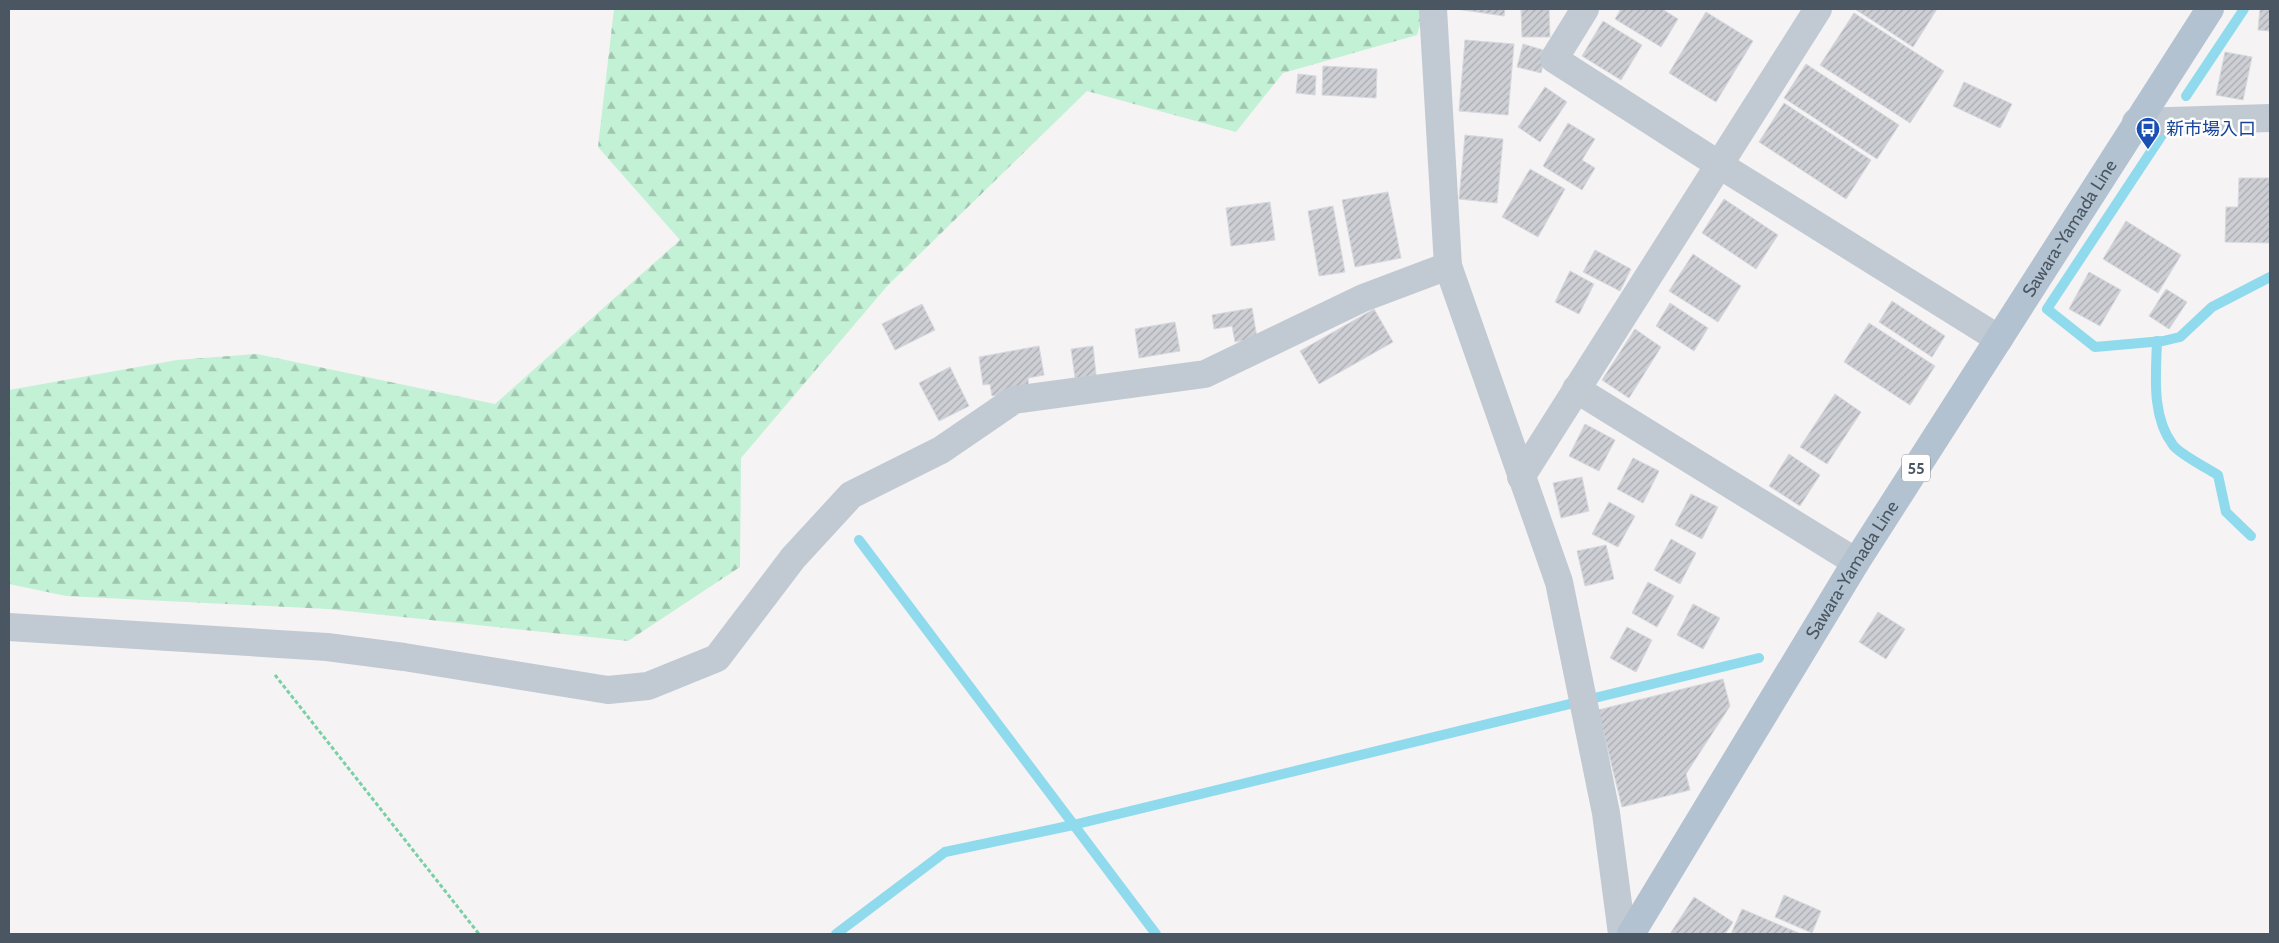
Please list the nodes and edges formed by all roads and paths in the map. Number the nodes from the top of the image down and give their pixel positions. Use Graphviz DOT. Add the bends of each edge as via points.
graph roads {
  1 [pos="1433,9"];
  2 [pos="1586,9"];
  3 [pos="1818,9"];
  4 [pos="2210,9"];
  5 [pos="2270,118"];
  6 [pos="2136,122"];
  7 [pos="1718,164"];
  8 [pos="1448,266"];
  9 [pos="1999,338"];
  10 [pos="1576,388"];
  11 [pos="1521,477"];
  12 [pos="1856,562"];
  13 [pos="9,627"];
  14 [pos="249,641"];
  15 [pos="479,934"];
  16 [pos="1622,934"];
  17 [pos="1631,934"];
  1 -- 8 [label="street"];
  2 -- 7 [label="street" via="1554,59"];
  3 -- 7 [label="street"];
  4 -- 6 [label="main road, Sawara-Yamada Line / 55"];
  5 -- 6 [label="street"];
  6 -- 9 [label="main road, Sawara-Yamada Line / 55"];
  7 -- 9 [label="street"];
  7 -- 10 [label="street"];
  8 -- 11 [label="street"];
  8 -- 14 [label="street" via="1363,298 1205,374 1014,400 941,450 851,495 793,558 717,658 648,686 608,690 404,657"];
  9 -- 12 [label="main road, Sawara-Yamada Line / 55"];
  10 -- 11 [label="street"];
  10 -- 12 [label="street"];
  11 -- 16 [label="street" via="1559,582 1606,813"];
  12 -- 17 [label="main road, Sawara-Yamada Line / 55"];
  13 -- 14 [label="street"];
  14 -- 15 [label="path"];
}
